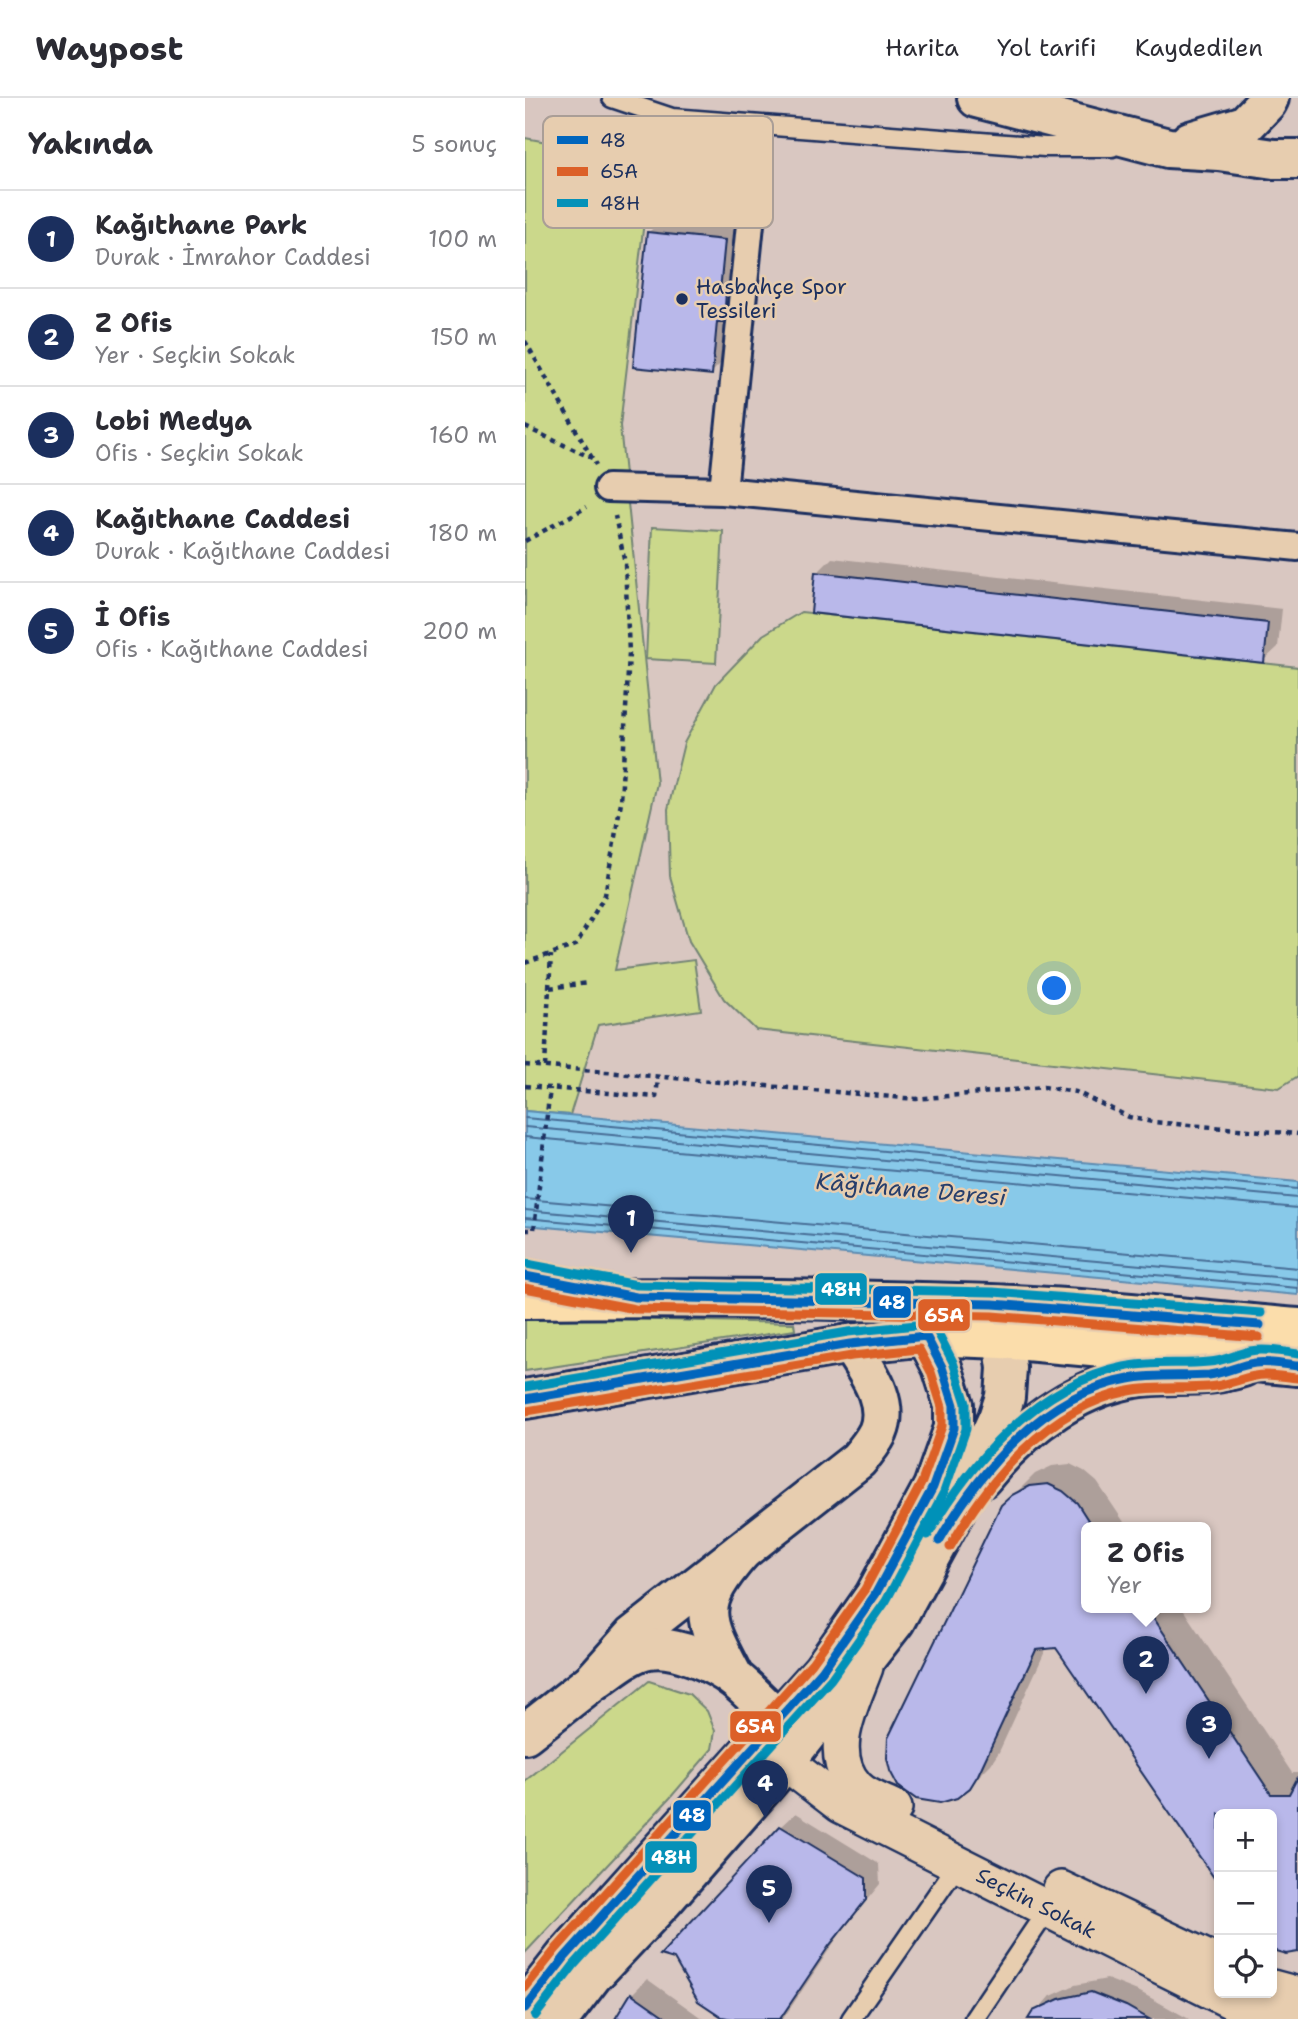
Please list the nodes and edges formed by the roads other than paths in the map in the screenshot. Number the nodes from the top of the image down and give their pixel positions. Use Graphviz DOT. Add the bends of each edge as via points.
graph roads {
  1 [pos="612,98"];
  2 [pos="977,98"];
  3 [pos="1269,98"];
  4 [pos="666,116"];
  5 [pos="773,126"];
  6 [pos="1168,148"];
  7 [pos="1298,159"];
  8 [pos="750,228"];
  9 [pos="723,492"];
  10 [pos="610,495"];
  11 [pos="1298,547"];
  12 [pos="525,1276"];
  13 [pos="636,1297"];
  14 [pos="525,1299"];
  15 [pos="998,1322"];
  16 [pos="1298,1328"];
  17 [pos="926,1336"];
  18 [pos="850,1344"];
  19 [pos="1254,1363"];
  20 [pos="1298,1366"];
  21 [pos="525,1399"];
  22 [pos="954,1513"];
  23 [pos="741,1552"];
  24 [pos="869,1654"];
  25 [pos="734,1678"];
  26 [pos="593,1681"];
  27 [pos="778,1720"];
  28 [pos="525,1734"];
  29 [pos="785,1762"];
  30 [pos="958,1864"];
  31 [pos="1054,1898"];
  32 [pos="1214,1962"];
  33 [pos="1277,1989"];
  34 [pos="1298,1995"];
  35 [pos="525,2008"];
  36 [pos="559,2019"];
  37 [pos="851,2019"];
  38 [pos="974,2019"];
  39 [pos="1298,2019"];
  1 -- 4 [label="lane"];
  2 -- 6 [label="main road"];
  3 -- 6 [label="main road" via="1245,125"];
  5 -- 6 [label="lane" via="1045,147"];
  6 -- 7 [label="main road"];
  8 -- 9 [label="street"];
  9 -- 10 [label="street"];
  9 -- 11 [label="street"];
  12 -- 13 [label="main road"];
  13 -- 14 [label="main road"];
  13 -- 15 [label="main road"];
  15 -- 16 [label="main road" via="1103,1311"];
  15 -- 17 [label="main road"];
  15 -- 19 [label="main road"];
  15 -- 22 [label="main road" via="1007,1368 1005,1397"];
  17 -- 18 [label="main road"];
  17 -- 27 [label="main road" via="954,1405 948,1451 875,1595 822,1671"];
  18 -- 21 [label="main road"];
  18 -- 23 [label="main road" via="880,1400 877,1433 858,1461"];
  19 -- 20 [label="main road"];
  19 -- 22 [label="main road" via="1203,1376 1137,1377 1087,1391 1040,1420 1018,1440"];
  22 -- 24 [label="main road" via="895,1621"];
  23 -- 25 [label="main road" via="711,1593 707,1618"];
  23 -- 26 [label="main road" via="633,1636"];
  24 -- 29 [label="main road"];
  24 -- 31 [label="street, Seçkin Sokak" via="842,1731 846,1773 856,1788"];
  25 -- 26 [label="main road" via="699,1658 652,1648 635,1653"];
  25 -- 27 [label="main road"];
  26 -- 28 [label="main road"];
  27 -- 29 [label="main road"];
  27 -- 35 [label="main road" via="565,1957"];
  29 -- 30 [label="street, Seçkin Sokak" via="841,1805"];
  29 -- 36 [label="main road" via="592,1976"];
  30 -- 31 [label="street, Seçkin Sokak"];
  30 -- 37 [label="lane"];
  31 -- 32 [label="street, Seçkin Sokak"];
  31 -- 38 [label="lane"];
  31 -- 39 [label="street, Seçkin Sokak" via="1245,2008"];
  33 -- 34 [label="street"];
}
